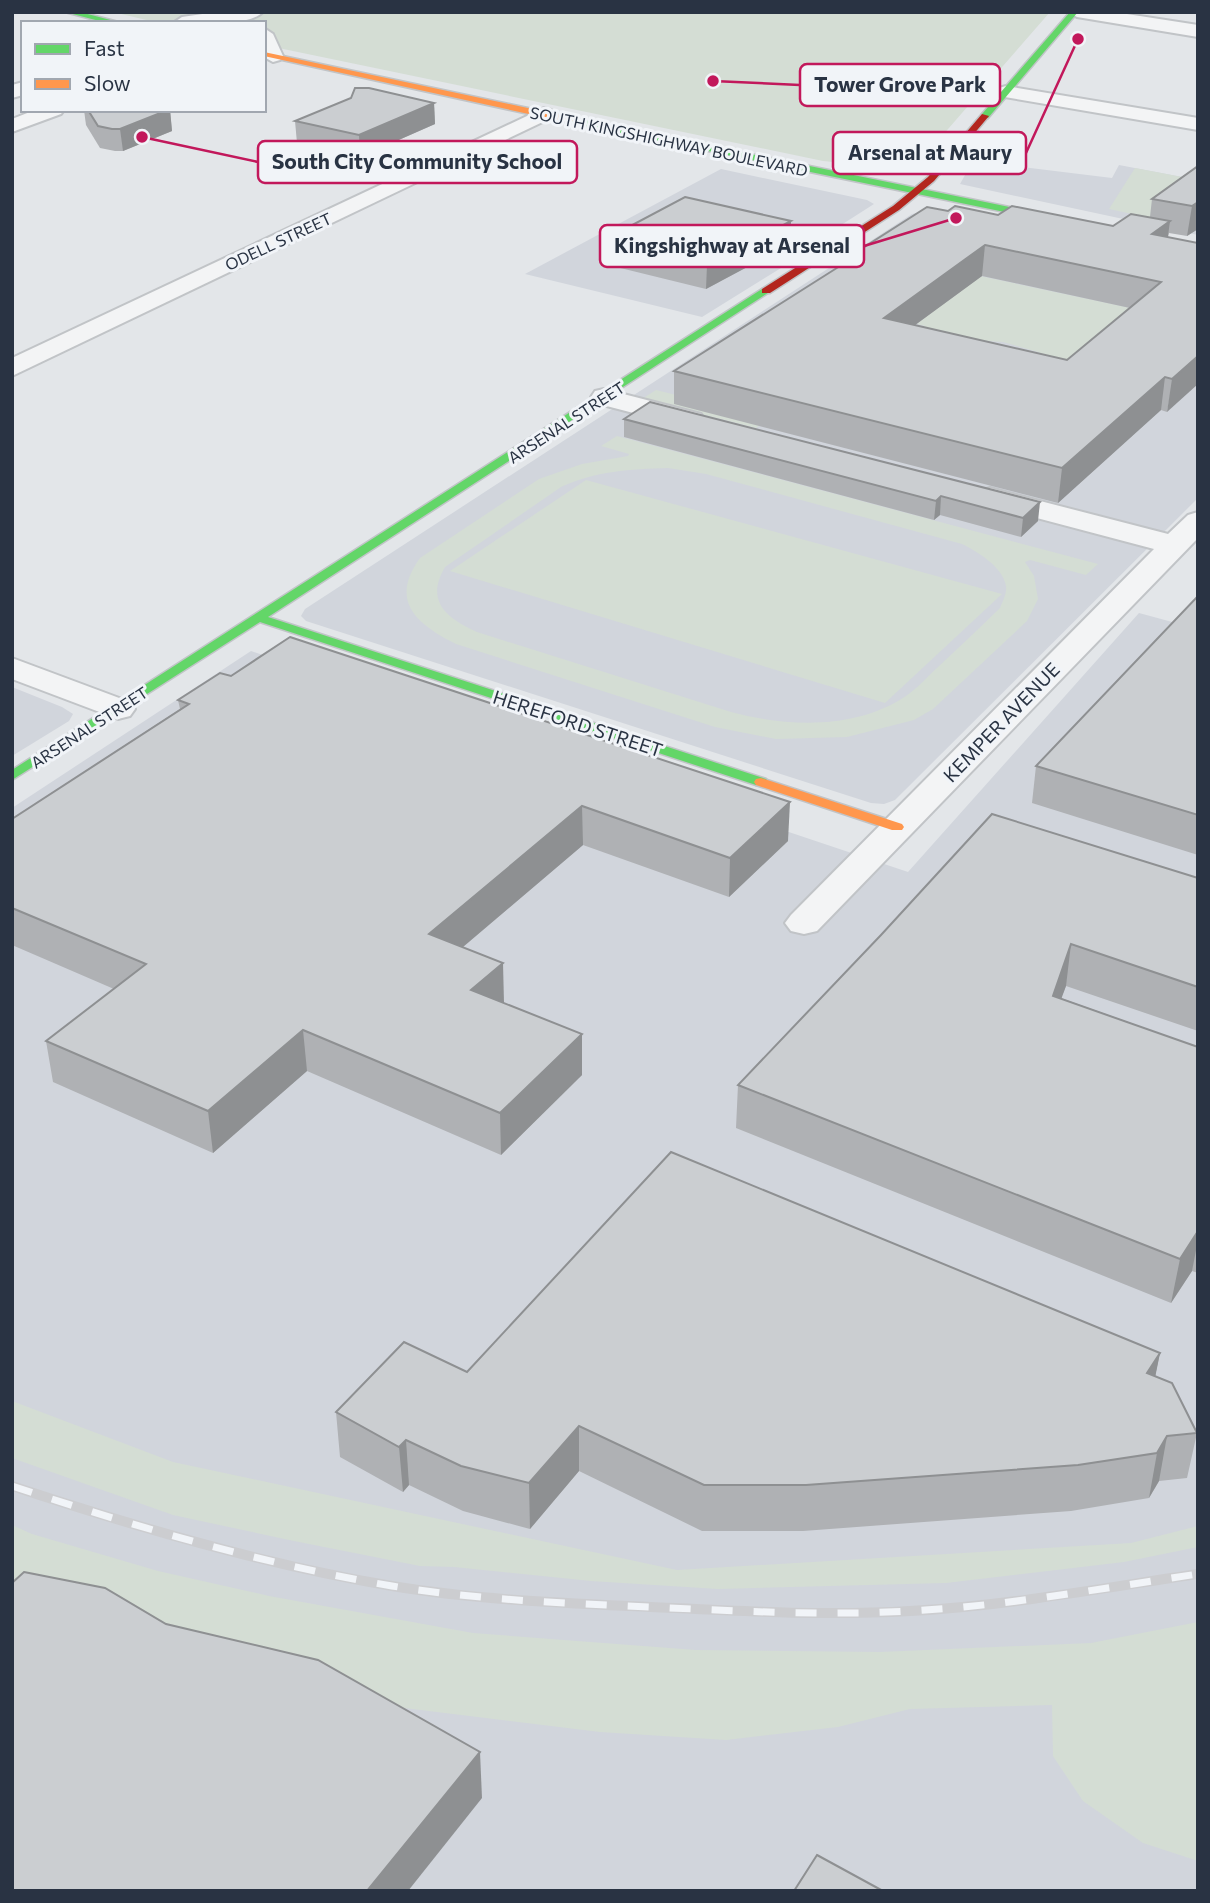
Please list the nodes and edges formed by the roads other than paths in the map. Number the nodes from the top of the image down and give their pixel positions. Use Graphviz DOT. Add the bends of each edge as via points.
graph roads {
  1 [pos="69,12"];
  2 [pos="254,12"];
  3 [pos="1075,12"];
  4 [pos="109,21"];
  5 [pos="195,21"];
  6 [pos="1198,31"];
  7 [pos="269,55"];
  8 [pos="1006,93"];
  9 [pos="49,112"];
  10 [pos="544,114"];
  11 [pos="1198,124"];
  12 [pos="12,126"];
  13 [pos="960,145"];
  14 [pos="796,168"];
  15 [pos="917,192"];
  16 [pos="1071,223"];
  17 [pos="12,368"];
  18 [pos="604,397"];
  19 [pos="722,428"];
  20 [pos="960,489"];
  21 [pos="1198,521"];
  22 [pos="1175,545"];
  23 [pos="259,618"];
  24 [pos="12,668"];
  25 [pos="118,709"];
  26 [pos="12,776"];
  27 [pos="897,827"];
  28 [pos="804,923"];
  1 -- 4 [label="main road"];
  2 -- 5 [label="street"];
  3 -- 6 [label="street"];
  3 -- 8 [label="main road, ARSENAL STREET"];
  7 -- 10 [label="main road, SOUTH KINGSHIGHWAY BOULEVARD"];
  8 -- 11 [label="street"];
  8 -- 13 [label="main road, ARSENAL STREET"];
  9 -- 12 [label="street"];
  10 -- 14 [label="main road, SOUTH KINGSHIGHWAY BOULEVARD"];
  10 -- 17 [label="street, ODELL STREET"];
  13 -- 14 [label="main road" via="927,160 894,167"];
  13 -- 15 [label="main road, ARSENAL STREET"];
  14 -- 15 [label="main road, SOUTH KINGSHIGHWAY BOULEVARD"];
  15 -- 16 [label="main road, SOUTH KINGSHIGHWAY BOULEVARD"];
  15 -- 18 [label="main road, ARSENAL STREET"];
  18 -- 19 [label="street"];
  18 -- 23 [label="main road, ARSENAL STREET"];
  20 -- 22 [label="street"];
  21 -- 22 [label="street, KEMPER AVENUE"];
  22 -- 27 [label="street, KEMPER AVENUE"];
  23 -- 25 [label="main road, ARSENAL STREET"];
  23 -- 27 [label="main road, HEREFORD STREET"];
  24 -- 25 [label="street"];
  25 -- 26 [label="main road, ARSENAL STREET"];
  27 -- 28 [label="street, KEMPER AVENUE"];
}
